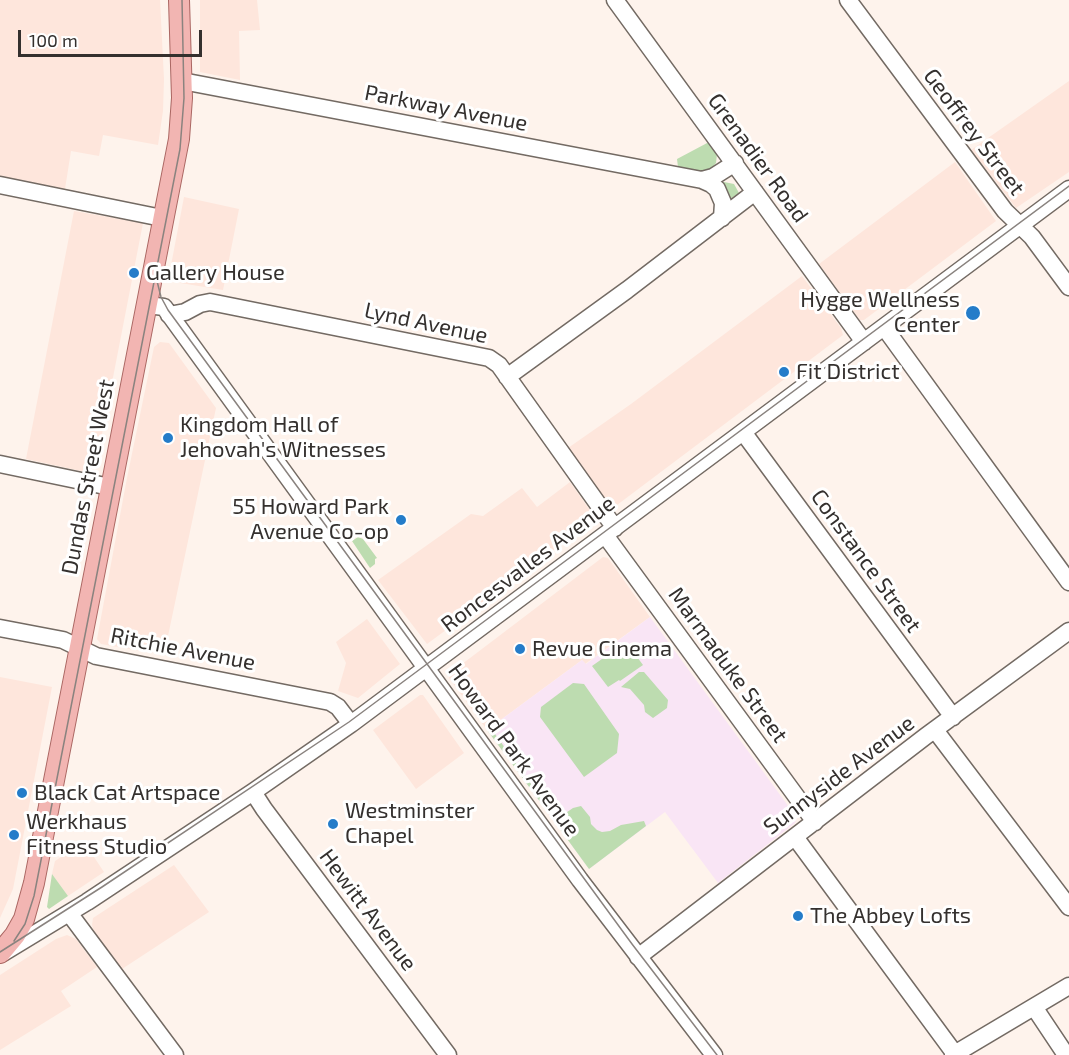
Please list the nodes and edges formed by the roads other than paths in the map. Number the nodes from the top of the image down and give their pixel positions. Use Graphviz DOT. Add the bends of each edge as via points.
graph roads {
  1 [pos="179,0"];
  2 [pos="615,0"];
  3 [pos="848,0"];
  4 [pos="182,81"];
  5 [pos="735,163"];
  6 [pos="702,180"];
  7 [pos="0,185"];
  8 [pos="1069,189"];
  9 [pos="755,192"];
  10 [pos="162,218"];
  11 [pos="722,218"];
  12 [pos="1021,225"];
  13 [pos="1069,287"];
  14 [pos="147,304"];
  15 [pos="169,315"];
  16 [pos="884,327"];
  17 [pos="864,342"];
  18 [pos="507,376"];
  19 [pos="743,432"];
  20 [pos="0,464"];
  21 [pos="110,487"];
  22 [pos="610,531"];
  23 [pos="1069,582"];
  24 [pos="0,628"];
  25 [pos="1069,631"];
  26 [pos="80,649"];
  27 [pos="426,668"];
  28 [pos="953,717"];
  29 [pos="351,724"];
  30 [pos="935,730"];
  31 [pos="253,792"];
  32 [pos="815,822"];
  33 [pos="795,837"];
  34 [pos="1069,907"];
  35 [pos="69,913"];
  36 [pos="0,954"];
  37 [pos="638,957"];
  38 [pos="1069,986"];
  39 [pos="1034,1007"];
  40 [pos="166,1052"];
  41 [pos="954,1054"];
  42 [pos="448,1055"];
  43 [pos="714,1055"];
  44 [pos="1066,1055"];
  1 -- 4 [label="main road, Dundas Street West"];
  2 -- 5 [label="street, Grenadier Road"];
  3 -- 12 [label="street, Geoffrey Street" via="1005,211"];
  4 -- 6 [label="street, Parkway Avenue"];
  4 -- 10 [label="main road, Dundas Street West" via="179,139"];
  5 -- 6 [label="street"];
  5 -- 9 [label="street, Grenadier Road"];
  6 -- 11 [label="street" via="717,189 723,203"];
  7 -- 10 [label="street"];
  8 -- 12 [label="street, Roncesvalles Avenue"];
  9 -- 11 [label="street"];
  9 -- 17 [label="street, Grenadier Road"];
  10 -- 14 [label="main road, Dundas Street West"];
  11 -- 18 [label="street"];
  12 -- 13 [label="street, Geoffrey Street"];
  12 -- 16 [label="street, Roncesvalles Avenue"];
  14 -- 15 [label="street, Howard Park Avenue" via="164,307"];
  14 -- 21 [label="main road, Dundas Street West"];
  15 -- 18 [label="street, Lynd Avenue" via="210,302 489,358"];
  15 -- 27 [label="street, Howard Park Avenue"];
  16 -- 17 [label="street, Roncesvalles Avenue"];
  16 -- 23 [label="street"];
  17 -- 19 [label="street, Roncesvalles Avenue"];
  18 -- 22 [label="street, Lynd Avenue"];
  19 -- 22 [label="street, Roncesvalles Avenue"];
  19 -- 28 [label="street, Constance Street"];
  20 -- 21 [label="street"];
  21 -- 26 [label="main road, Dundas Street West"];
  22 -- 27 [label="street, Roncesvalles Avenue"];
  22 -- 32 [label="street, Marmaduke Street" via="658,607"];
  24 -- 26 [label="street, Ritchie Avenue" via="63,640"];
  25 -- 28 [label="street, Sunnyside Avenue"];
  26 -- 29 [label="street, Ritchie Avenue" via="96,656 330,702"];
  26 -- 36 [label="main road, Dundas Street West" via="29,905 20,928"];
  27 -- 29 [label="street, Roncesvalles Avenue"];
  27 -- 37 [label="street, Howard Park Avenue"];
  28 -- 30 [label="street, Sunnyside Avenue"];
  29 -- 31 [label="street, Roncesvalles Avenue"];
  30 -- 32 [label="street, Sunnyside Avenue"];
  30 -- 34 [label="street"];
  31 -- 35 [label="street, Roncesvalles Avenue"];
  31 -- 42 [label="street, Hewitt Avenue"];
  32 -- 33 [label="street, Sunnyside Avenue"];
  33 -- 37 [label="street, Sunnyside Avenue"];
  33 -- 41 [label="street"];
  35 -- 36 [label="street, Roncesvalles Avenue"];
  35 -- 40 [label="street"];
  37 -- 43 [label="street, Howard Park Avenue"];
  38 -- 39 [label="street"];
  39 -- 41 [label="street"];
  39 -- 44 [label="street"];
}
